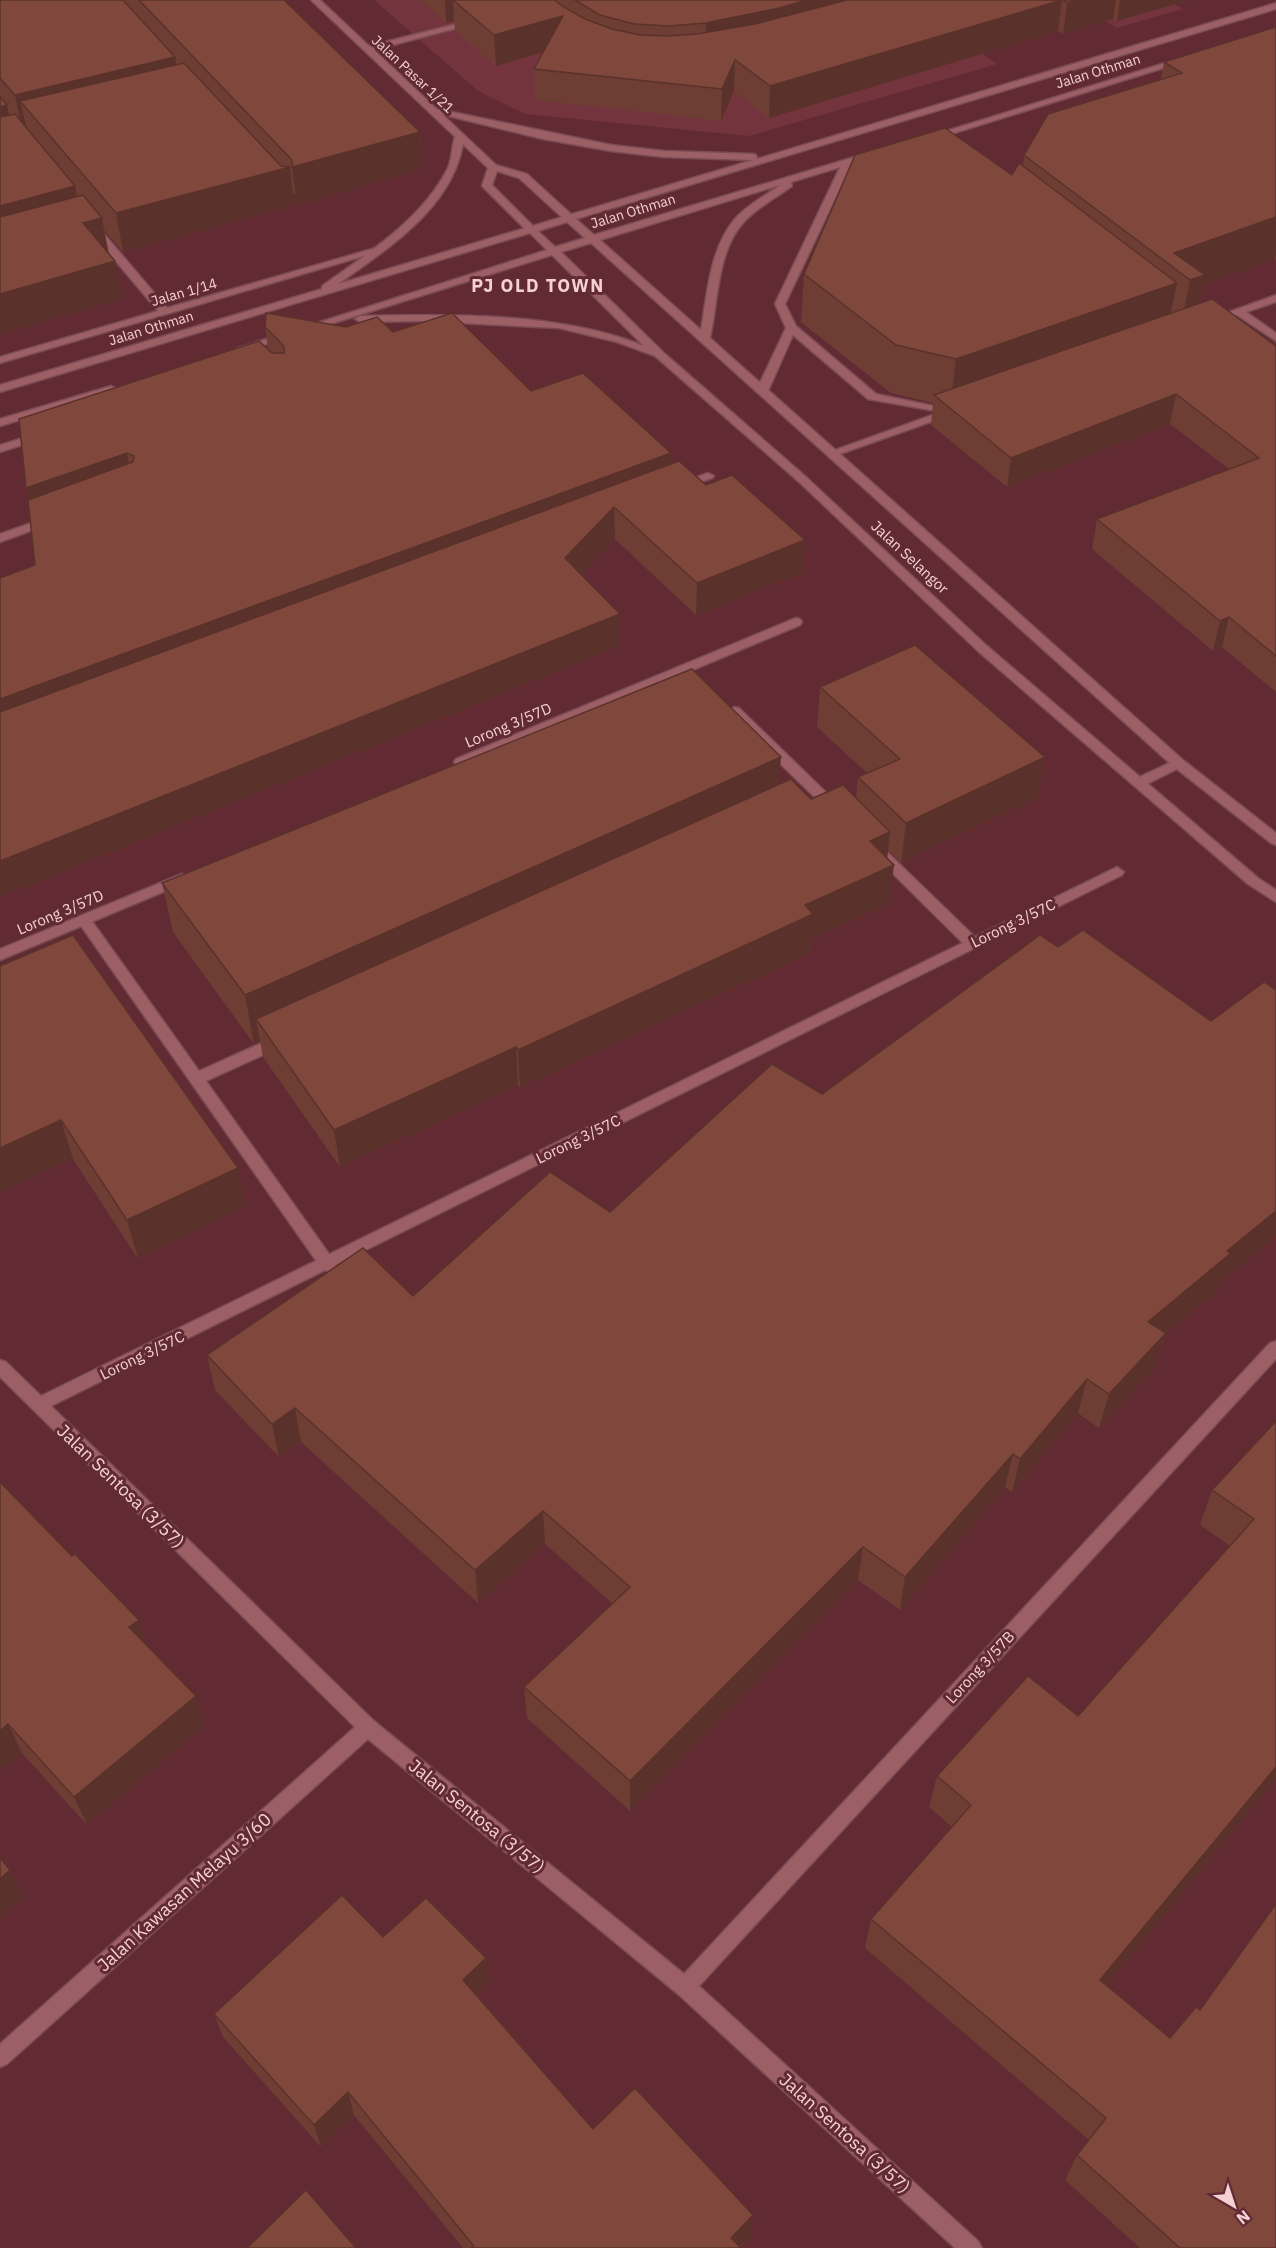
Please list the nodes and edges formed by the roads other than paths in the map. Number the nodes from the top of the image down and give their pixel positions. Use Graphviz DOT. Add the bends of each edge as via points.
graph roads {
  1 [pos="315,0"];
  2 [pos="1276,6"];
  3 [pos="478,20"];
  4 [pos="367,49"];
  5 [pos="1186,60"];
  6 [pos="431,109"];
  7 [pos="459,136"];
  8 [pos="938,145"];
  9 [pos="878,153"];
  10 [pos="767,158"];
  11 [pos="847,162"];
  12 [pos="493,167"];
  13 [pos="795,178"];
  14 [pos="84,217"];
  15 [pos="569,218"];
  16 [pos="92,226"];
  17 [pos="80,229"];
  18 [pos="531,229"];
  19 [pos="593,239"];
  20 [pos="376,251"];
  21 [pos="554,252"];
  22 [pos="316,295"];
  23 [pos="1276,298"];
  24 [pos="1238,311"];
  25 [pos="165,313"];
  26 [pos="339,320"];
  27 [pos="1199,325"];
  28 [pos="791,328"];
  29 [pos="705,338"];
  30 [pos="1276,338"];
  31 [pos="249,347"];
  32 [pos="226,354"];
  33 [pos="661,356"];
  34 [pos="260,359"];
  35 [pos="0,360"];
  36 [pos="124,385"];
  37 [pos="0,389"];
  38 [pos="762,390"];
  39 [pos="0,423"];
  40 [pos="55,431"];
  41 [pos="0,449"];
  42 [pos="832,453"];
  43 [pos="708,476"];
  44 [pos="675,488"];
  45 [pos="56,518"];
  46 [pos="0,538"];
  47 [pos="796,622"];
  48 [pos="722,699"];
  49 [pos="1178,763"];
  50 [pos="447,768"];
  51 [pos="1138,783"];
  52 [pos="846,820"];
  53 [pos="1276,840"];
  54 [pos="871,845"];
  55 [pos="1117,872"];
  56 [pos="194,874"];
  57 [pos="1276,897"];
  58 [pos="84,920"];
  59 [pos="972,943"];
  60 [pos="0,955"];
  61 [pos="293,1035"];
  62 [pos="196,1079"];
  63 [pos="328,1265"];
  64 [pos="1276,1348"];
  65 [pos="0,1367"];
  66 [pos="38,1405"];
  67 [pos="368,1726"];
  68 [pos="685,1987"];
  69 [pos="0,2057"];
  70 [pos="971,2248"];
  1 -- 4 [label="main road, Jalan Pasar 1/21"];
  2 -- 10 [label="main road, Jalan Othman"];
  3 -- 4 [label="main road"];
  4 -- 6 [label="main road, Jalan Pasar 1/21"];
  5 -- 8 [label="main road, Jalan Othman" via="923,140"];
  6 -- 7 [label="main road, Jalan Pasar 1/21"];
  6 -- 10 [label="main road" via="527,133 612,148"];
  7 -- 12 [label="main road, Jalan Pasar 1/21"];
  7 -- 20 [label="main road" via="454,167 422,213"];
  9 -- 11 [label="main road, Jalan Othman"];
  10 -- 15 [label="main road, Jalan Othman"];
  11 -- 13 [label="main road, Jalan Othman"];
  11 -- 28 [label="main road" via="780,304"];
  12 -- 15 [label="main road, Jalan Pasar 1/21" via="523,176"];
  12 -- 18 [label="main road" via="487,186"];
  13 -- 19 [label="main road, Jalan Othman"];
  13 -- 29 [label="main road" via="739,221 723,250"];
  14 -- 16 [label="main road"];
  15 -- 18 [label="main road, Jalan Othman"];
  15 -- 19 [label="main road, Jalan Selangor"];
  16 -- 17 [label="main road"];
  16 -- 25 [label="main road"];
  18 -- 21 [label="main road, Jalan Selangor"];
  18 -- 22 [label="main road, Jalan Othman"];
  19 -- 21 [label="main road, Jalan Othman"];
  19 -- 29 [label="main road, Jalan Selangor"];
  20 -- 22 [label="main road"];
  20 -- 25 [label="main road, Jalan 1/14"];
  21 -- 26 [label="main road, Jalan Othman"];
  21 -- 33 [label="main road, Jalan Selangor"];
  22 -- 37 [label="main road, Jalan Othman"];
  23 -- 24 [label="main road"];
  24 -- 27 [label="main road"];
  24 -- 30 [label="main road"];
  25 -- 35 [label="main road, Jalan 1/14"];
  26 -- 31 [label="main road, Jalan Othman"];
  26 -- 33 [label="main road" via="419,318 559,325 621,340"];
  28 -- 38 [label="main road"];
  28 -- 42 [label="main road" via="872,397 954,410"];
  29 -- 38 [label="main road, Jalan Selangor"];
  31 -- 32 [label="main road, Jalan Othman"];
  31 -- 34 [label="main road"];
  33 -- 51 [label="main road, Jalan Selangor" via="802,479 983,649"];
  36 -- 39 [label="main road"];
  38 -- 42 [label="main road, Jalan Selangor"];
  40 -- 41 [label="main road"];
  42 -- 49 [label="main road, Jalan Selangor"];
  43 -- 44 [label="main road"];
  45 -- 46 [label="main road"];
  47 -- 50 [label="main road, Lorong 3/57D" via="693,671"];
  48 -- 52 [label="main road" via="815,798"];
  49 -- 51 [label="main road"];
  49 -- 53 [label="main road, Jalan Selangor"];
  51 -- 57 [label="main road, Jalan Selangor"];
  54 -- 59 [label="main road"];
  55 -- 59 [label="main road, Lorong 3/57C"];
  56 -- 58 [label="main road, Lorong 3/57D"];
  58 -- 60 [label="main road, Lorong 3/57D"];
  58 -- 62 [label="main road"];
  59 -- 63 [label="main road, Lorong 3/57C"];
  61 -- 62 [label="main road"];
  62 -- 63 [label="main road"];
  63 -- 66 [label="main road, Lorong 3/57C"];
  64 -- 68 [label="main road, Lorong 3/57B"];
  65 -- 66 [label="main road, Jalan Sentosa (3/57)"];
  66 -- 67 [label="main road, Jalan Sentosa (3/57)"];
  67 -- 68 [label="main road, Jalan Sentosa (3/57)"];
  67 -- 69 [label="main road, Jalan Kawasan Melayu 3/60"];
  68 -- 70 [label="main road, Jalan Sentosa (3/57)"];
}
